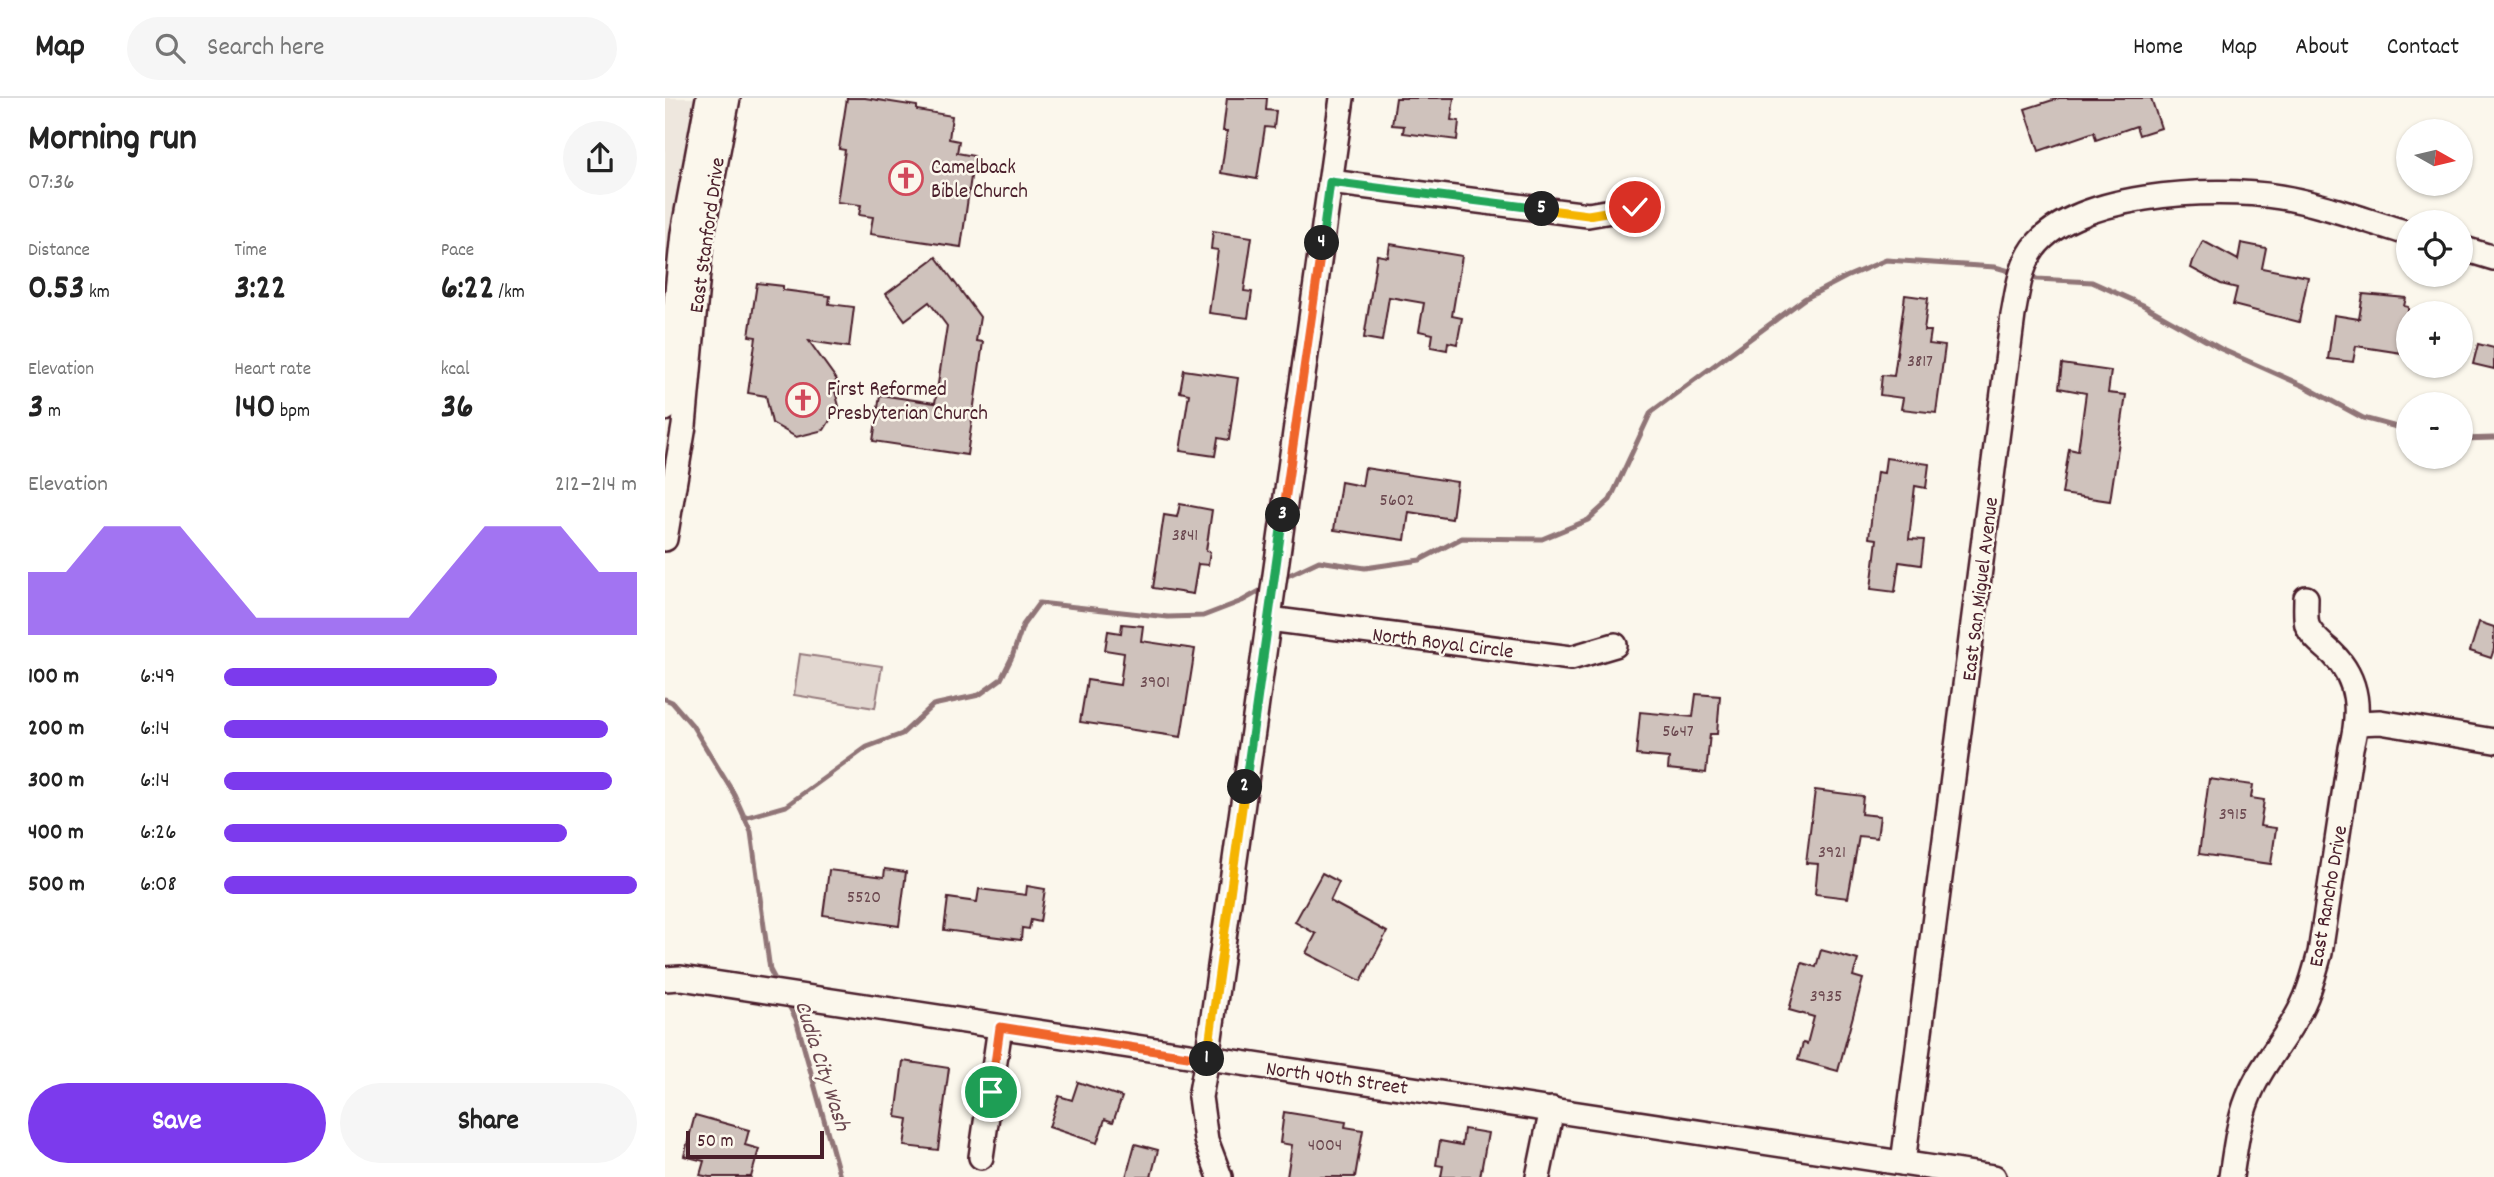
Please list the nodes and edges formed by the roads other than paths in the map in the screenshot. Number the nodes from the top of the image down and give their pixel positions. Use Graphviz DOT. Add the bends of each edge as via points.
graph roads {
  1 [pos="708,98"];
  2 [pos="728,98"];
  3 [pos="1342,98"];
  4 [pos="1330,182"];
  5 [pos="1635,207"];
  6 [pos="2396,229"];
  7 [pos="2473,252"];
  8 [pos="2494,258"];
  9 [pos="679,294"];
  10 [pos="665,408"];
  11 [pos="665,539"];
  12 [pos="2306,597"];
  13 [pos="1269,620"];
  14 [pos="1615,645"];
  15 [pos="2358,723"];
  16 [pos="2494,741"];
  17 [pos="670,976"];
  18 [pos="1000,1027"];
  19 [pos="1207,1059"];
  20 [pos="1552,1109"];
  21 [pos="981,1157"];
  22 [pos="1903,1163"];
  23 [pos="1220,1177"];
  24 [pos="1538,1177"];
  25 [pos="1993,1177"];
  26 [pos="2231,1177"];
  1 -- 9 [label="street, East Stanford Drive" via="684,233"];
  2 -- 9 [label="street, East Stanford Drive" via="701,240"];
  3 -- 4 [label="street"];
  4 -- 5 [label="street" via="1588,215"];
  4 -- 13 [label="street"];
  6 -- 22 [label="street, East San Miguel Avenue" via="2282,197 2209,191 2099,208 2058,226 2031,252 2018,283 2013,316"];
  7 -- 8 [label="street"];
  9 -- 10 [label="street, East Stanford Drive"];
  9 -- 11 [label="street, East Stanford Drive" via="684,426"];
  12 -- 15 [label="street, East Rancho Drive" via="2307,625 2341,662 2357,692"];
  13 -- 14 [label="street, North Royal Circle" via="1571,659"];
  13 -- 19 [label="street"];
  15 -- 16 [label="street" via="2379,722"];
  15 -- 26 [label="street, East Rancho Drive" via="2320,953 2303,1006 2248,1098"];
  17 -- 18 [label="street, North 40th Street"];
  18 -- 19 [label="street, North 40th Street"];
  18 -- 21 [label="street"];
  19 -- 20 [label="street, North 40th Street"];
  19 -- 23 [label="street" via="1200,1097 1206,1140"];
  20 -- 22 [label="street, North 40th Street"];
  20 -- 24 [label="street"];
  22 -- 25 [label="street, North 40th Street"];
}
